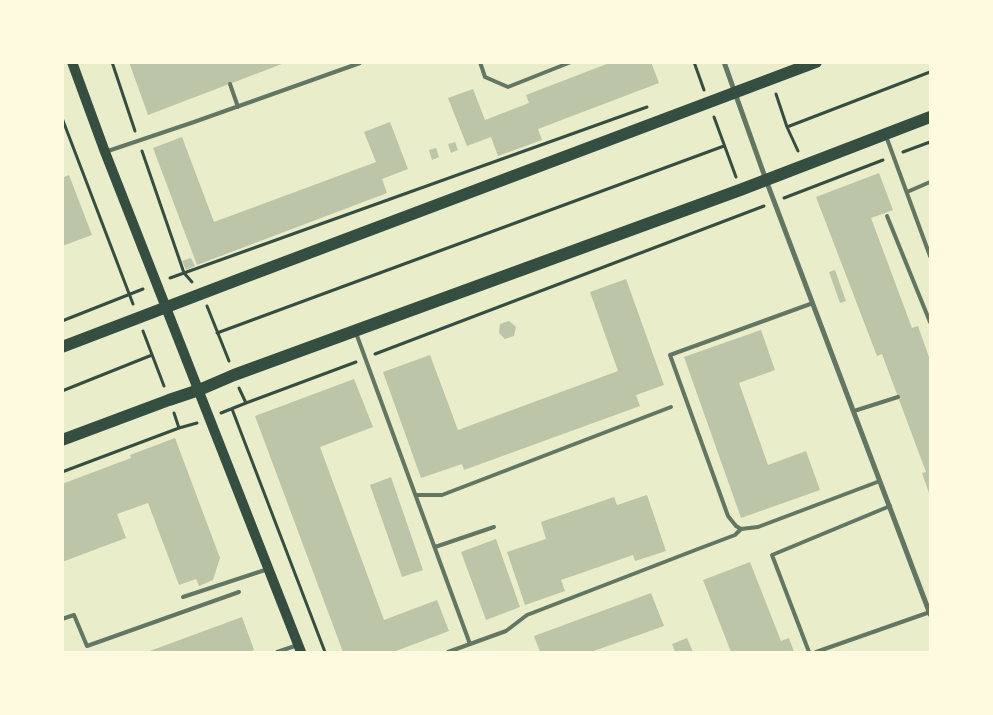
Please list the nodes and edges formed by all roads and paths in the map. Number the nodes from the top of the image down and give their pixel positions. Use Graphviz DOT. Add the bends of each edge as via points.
graph roads {
  1 [pos="72,62"];
  2 [pos="112,62"];
  3 [pos="480,62"];
  4 [pos="571,62"];
  5 [pos="694,62"];
  6 [pos="724,62"];
  7 [pos="816,62"];
  8 [pos="360,63"];
  9 [pos="930,72"];
  10 [pos="771,79"];
  11 [pos="230,84"];
  12 [pos="735,93"];
  13 [pos="708,103"];
  14 [pos="238,106"];
  15 [pos="647,106"];
  16 [pos="930,117"];
  17 [pos="62,118"];
  18 [pos="787,127"];
  19 [pos="885,134"];
  20 [pos="139,141"];
  21 [pos="930,142"];
  22 [pos="724,146"];
  23 [pos="105,152"];
  24 [pos="894,156"];
  25 [pos="804,166"];
  26 [pos="766,180"];
  27 [pos="930,182"];
  28 [pos="812,188"];
  29 [pos="740,190"];
  30 [pos="907,192"];
  31 [pos="775,202"];
  32 [pos="749,212"];
  33 [pos="888,216"];
  34 [pos="930,256"];
  35 [pos="184,274"];
  36 [pos="156,283"];
  37 [pos="201,293"];
  38 [pos="130,295"];
  39 [pos="813,303"];
  40 [pos="166,307"];
  41 [pos="138,317"];
  42 [pos="62,322"];
  43 [pos="930,322"];
  44 [pos="355,331"];
  45 [pos="217,333"];
  46 [pos="62,347"];
  47 [pos="152,355"];
  48 [pos="366,358"];
  49 [pos="234,375"];
  50 [pos="199,390"];
  51 [pos="62,391"];
  52 [pos="898,397"];
  53 [pos="169,400"];
  54 [pos="246,403"];
  55 [pos="671,408"];
  56 [pos="232,409"];
  57 [pos="854,411"];
  58 [pos="209,419"];
  59 [pos="179,428"];
  60 [pos="62,440"];
  61 [pos="62,472"];
  62 [pos="880,481"];
  63 [pos="416,495"];
  64 [pos="890,506"];
  65 [pos="494,527"];
  66 [pos="741,529"];
  67 [pos="435,547"];
  68 [pos="268,569"];
  69 [pos="239,592"];
  70 [pos="183,597"];
  71 [pos="930,613"];
  72 [pos="62,619"];
  73 [pos="470,644"];
  74 [pos="300,649"];
  75 [pos="277,652"];
  76 [pos="325,652"];
  77 [pos="448,652"];
  78 [pos="809,652"];
  79 [pos="816,652"];
  1 -- 23 [label="main road"];
  2 -- 20 [label="path"];
  3 -- 4 [label="lane" via="485,77 508,86"];
  5 -- 13 [label="path"];
  6 -- 12 [label="street"];
  7 -- 10 [label="main road"];
  8 -- 14 [label="lane"];
  9 -- 18 [label="path"];
  10 -- 12 [label="main road"];
  10 -- 18 [label="path"];
  11 -- 14 [label="lane"];
  12 -- 13 [label="main road"];
  12 -- 26 [label="street"];
  13 -- 22 [label="path"];
  13 -- 37 [label="main road"];
  14 -- 20 [label="lane"];
  15 -- 35 [label="path"];
  16 -- 19 [label="main road"];
  17 -- 38 [label="path"];
  18 -- 25 [label="path"];
  19 -- 24 [label="lane"];
  19 -- 25 [label="main road"];
  20 -- 23 [label="lane"];
  20 -- 35 [label="path"];
  21 -- 24 [label="path"];
  22 -- 29 [label="path"];
  22 -- 45 [label="path"];
  23 -- 36 [label="main road"];
  24 -- 28 [label="path"];
  24 -- 30 [label="lane"];
  25 -- 26 [label="main road"];
  25 -- 28 [label="path"];
  26 -- 29 [label="main road"];
  26 -- 31 [label="street"];
  27 -- 30 [label="lane"];
  28 -- 31 [label="path"];
  29 -- 32 [label="path"];
  29 -- 44 [label="main road"];
  30 -- 34 [label="lane"];
  31 -- 32 [label="path"];
  31 -- 39 [label="street"];
  32 -- 48 [label="path"];
  33 -- 43 [label="lane"];
  35 -- 36 [label="path"];
  35 -- 37 [label="path"];
  36 -- 38 [label="path"];
  36 -- 40 [label="main road"];
  37 -- 40 [label="main road"];
  37 -- 45 [label="path"];
  38 -- 41 [label="path"];
  38 -- 42 [label="path"];
  39 -- 57 [label="street"];
  39 -- 66 [label="lane" via="670,355 728,516"];
  40 -- 41 [label="main road"];
  40 -- 50 [label="main road"];
  41 -- 46 [label="main road"];
  41 -- 47 [label="path"];
  44 -- 48 [label="lane"];
  44 -- 49 [label="main road"];
  45 -- 49 [label="path"];
  47 -- 51 [label="path"];
  47 -- 53 [label="path"];
  48 -- 54 [label="path"];
  48 -- 63 [label="lane"];
  49 -- 50 [label="main road"];
  49 -- 54 [label="path"];
  50 -- 53 [label="main road"];
  50 -- 58 [label="main road"];
  52 -- 57 [label="lane"];
  53 -- 59 [label="path"];
  53 -- 60 [label="main road"];
  54 -- 56 [label="path"];
  55 -- 63 [label="lane" via="442,495"];
  56 -- 58 [label="path"];
  56 -- 76 [label="path"];
  57 -- 62 [label="street"];
  58 -- 59 [label="path"];
  58 -- 68 [label="main road"];
  59 -- 61 [label="path"];
  62 -- 64 [label="street"];
  62 -- 66 [label="lane" via="758,527"];
  63 -- 67 [label="lane"];
  64 -- 71 [label="street"];
  64 -- 78 [label="lane" via="772,555"];
  65 -- 67 [label="lane"];
  66 -- 73 [label="lane" via="735,536 527,615 506,631"];
  67 -- 73 [label="lane"];
  68 -- 70 [label="lane"];
  68 -- 74 [label="main road"];
  69 -- 72 [label="lane" via="87,646 74,615"];
  71 -- 79 [label="lane"];
  73 -- 77 [label="lane"];
  74 -- 75 [label="lane"];
}
